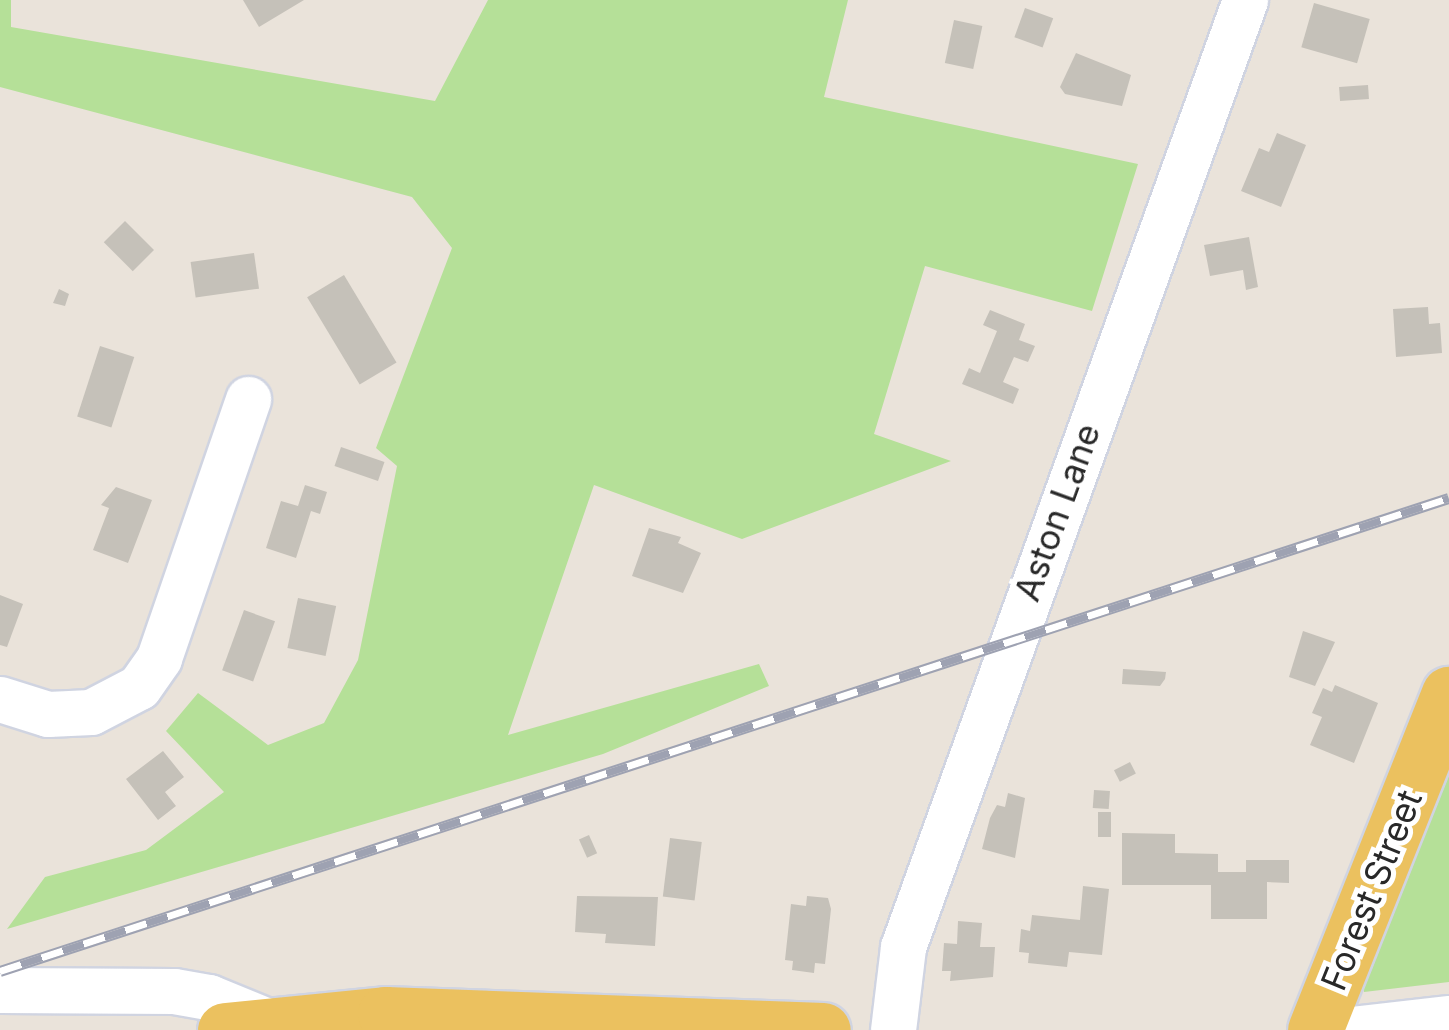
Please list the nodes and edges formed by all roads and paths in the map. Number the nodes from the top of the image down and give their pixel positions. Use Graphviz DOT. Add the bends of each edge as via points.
graph roads {
  1 [pos="1245,0"];
  2 [pos="248,399"];
  3 [pos="1449,694"];
  4 [pos="0,699"];
  5 [pos="0,990"];
  6 [pos="1449,1018"];
  7 [pos="248,1026"];
  8 [pos="823,1030"];
  9 [pos="893,1030"];
  10 [pos="1315,1030"];
  11 [pos="1342,1030"];
  1 -- 9 [label="street, Aston Lane" via="903,947"];
  2 -- 4 [label="street" via="159,658 139,687 91,712 48,714"];
  3 -- 10 [label="main road, Forest Street"];
  5 -- 7 [label="street" via="174,991 208,996"];
  6 -- 11 [label="street"];
  7 -- 8 [label="main road" via="424,1014"];
}
